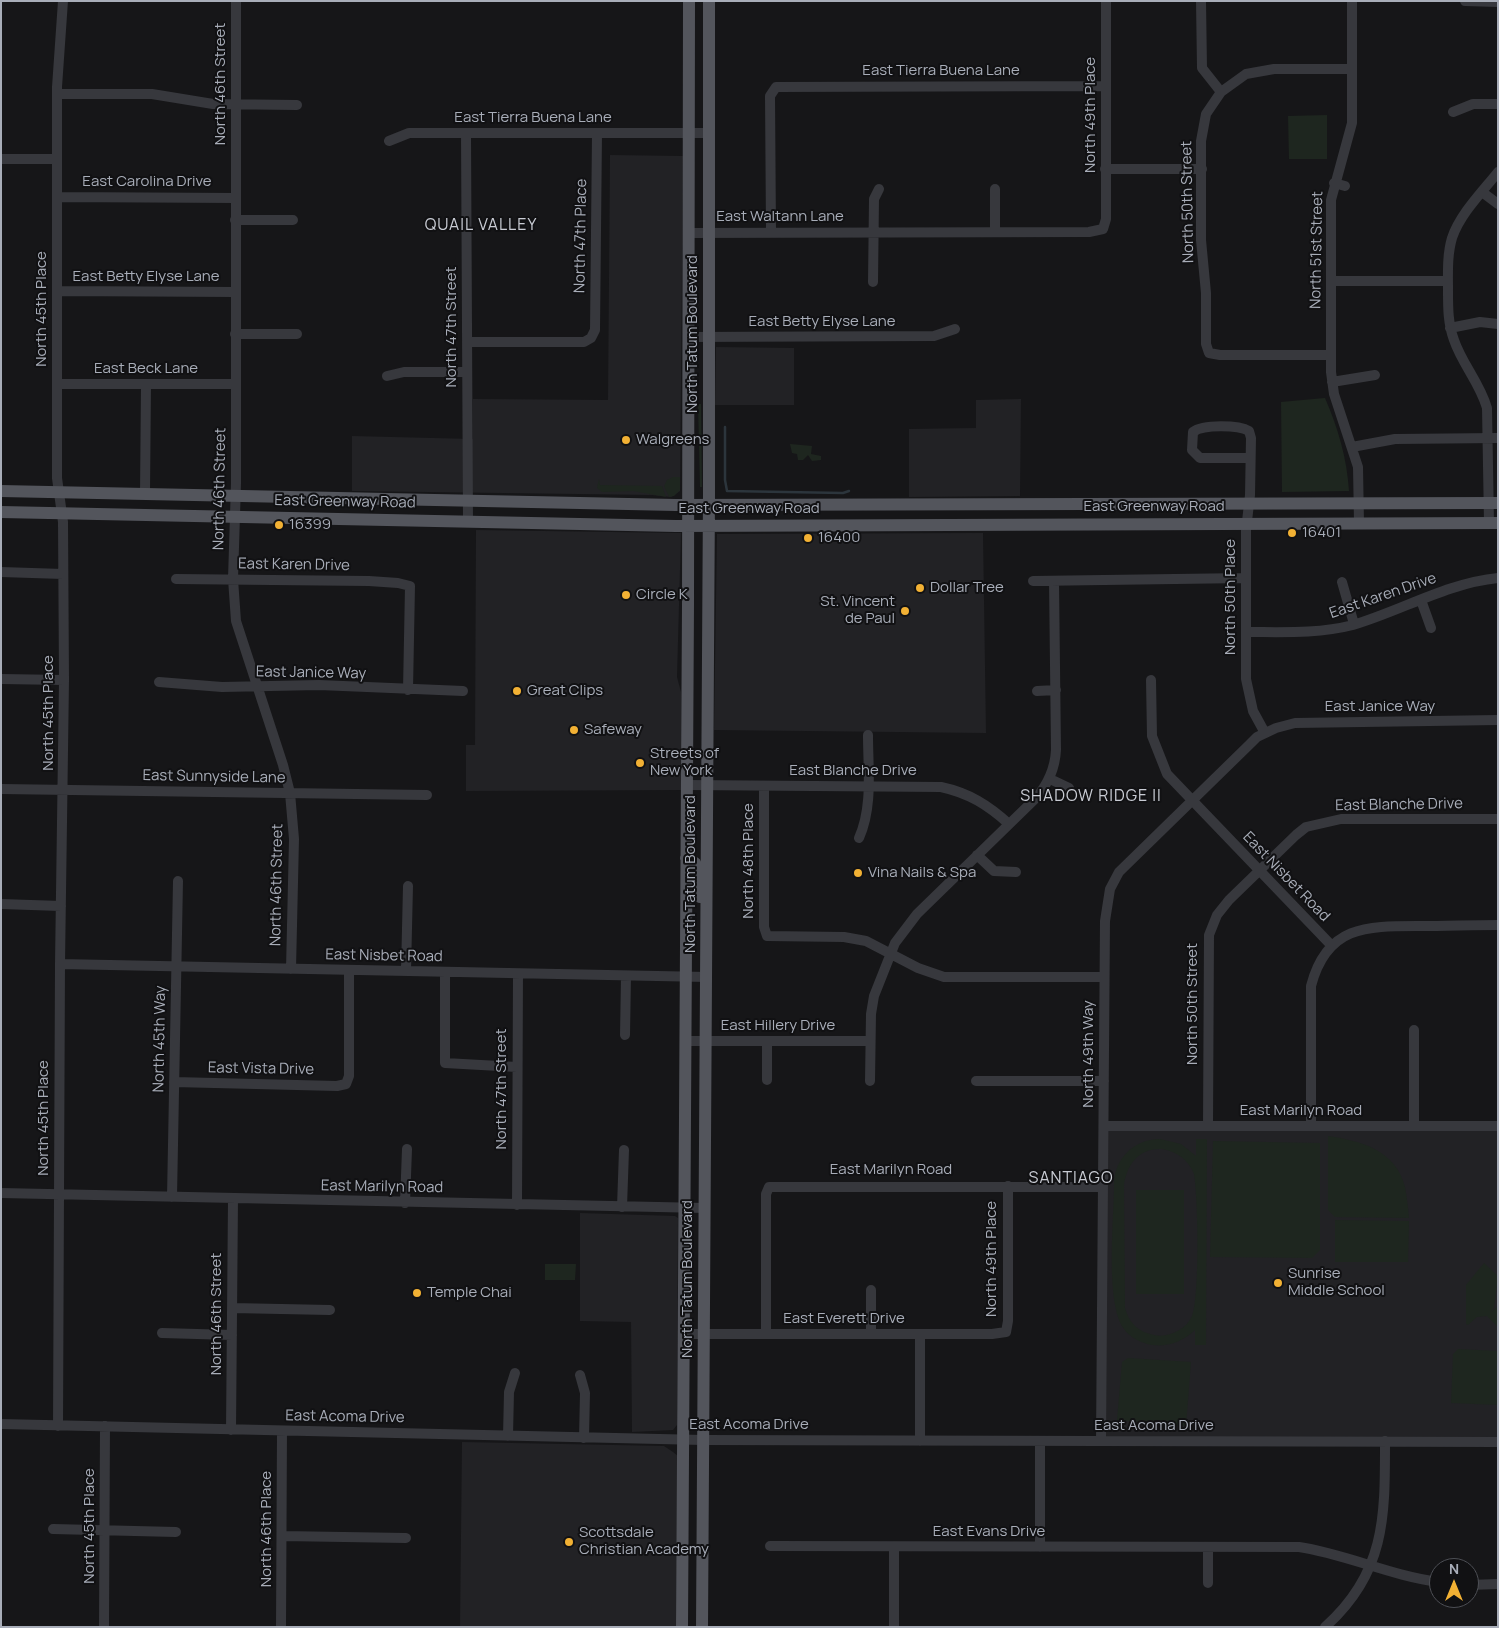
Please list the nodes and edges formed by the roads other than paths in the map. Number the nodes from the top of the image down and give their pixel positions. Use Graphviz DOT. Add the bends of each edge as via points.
graph roads {
  1 [pos="63,1"];
  2 [pos="236,1"];
  3 [pos="689,1"];
  4 [pos="709,1"];
  5 [pos="1106,1"];
  6 [pos="1201,1"];
  7 [pos="1352,1"];
  8 [pos="1465,1"];
  9 [pos="1498,2"];
  10 [pos="1352,69"];
  11 [pos="1106,86"];
  12 [pos="1221,92"];
  13 [pos="57,94"];
  14 [pos="1498,104"];
  15 [pos="235,105"];
  16 [pos="297,105"];
  17 [pos="1453,112"];
  18 [pos="466,133"];
  19 [pos="597,133"];
  20 [pos="688,133"];
  21 [pos="710,133"];
  22 [pos="389,141"];
  23 [pos="57,158"];
  24 [pos="1,159"];
  25 [pos="1105,169"];
  26 [pos="1202,169"];
  27 [pos="1498,172"];
  28 [pos="1334,183"];
  29 [pos="1345,186"];
  30 [pos="879,189"];
  31 [pos="995,189"];
  32 [pos="1482,192"];
  33 [pos="58,197"];
  34 [pos="236,198"];
  35 [pos="1498,204"];
  36 [pos="235,220"];
  37 [pos="293,220"];
  38 [pos="1103,229"];
  39 [pos="873,231"];
  40 [pos="709,232"];
  41 [pos="771,232"];
  42 [pos="995,232"];
  43 [pos="688,233"];
  44 [pos="1331,281"];
  45 [pos="1448,281"];
  46 [pos="873,282"];
  47 [pos="58,291"];
  48 [pos="235,292"];
  49 [pos="1498,324"];
  50 [pos="1450,328"];
  51 [pos="955,329"];
  52 [pos="235,334"];
  53 [pos="297,334"];
  54 [pos="689,337"];
  55 [pos="709,337"];
  56 [pos="467,342"];
  57 [pos="1331,355"];
  58 [pos="467,372"];
  59 [pos="1375,375"];
  60 [pos="387,376"];
  61 [pos="1332,382"];
  62 [pos="57,384"];
  63 [pos="146,384"];
  64 [pos="235,384"];
  65 [pos="1493,438"];
  66 [pos="1352,447"];
  67 [pos="1250,458"];
  68 [pos="1,491"];
  69 [pos="58,492"];
  70 [pos="145,494"];
  71 [pos="236,496"];
  72 [pos="468,501"];
  73 [pos="537,502"];
  74 [pos="1359,502"];
  75 [pos="1249,503"];
  76 [pos="1493,503"];
  77 [pos="688,505"];
  78 [pos="708,505"];
  79 [pos="1,512"];
  80 [pos="61,513"];
  81 [pos="235,516"];
  82 [pos="468,520"];
  83 [pos="537,522"];
  84 [pos="1247,523"];
  85 [pos="1359,523"];
  86 [pos="1493,523"];
  87 [pos="688,526"];
  88 [pos="708,526"];
  89 [pos="688,563"];
  90 [pos="1,572"];
  91 [pos="63,574"];
  92 [pos="1246,578"];
  93 [pos="1498,578"];
  94 [pos="176,579"];
  95 [pos="233,579"];
  96 [pos="1054,580"];
  97 [pos="1033,581"];
  98 [pos="1342,582"];
  99 [pos="1421,600"];
  100 [pos="1354,624"];
  101 [pos="1431,628"];
  102 [pos="1246,632"];
  103 [pos="708,640"];
  104 [pos="1,679"];
  105 [pos="64,680"];
  106 [pos="1151,680"];
  107 [pos="159,682"];
  108 [pos="688,683"];
  109 [pos="256,686"];
  110 [pos="408,690"];
  111 [pos="1037,690"];
  112 [pos="1056,690"];
  113 [pos="463,691"];
  114 [pos="1498,720"];
  115 [pos="1264,733"];
  116 [pos="868,735"];
  117 [pos="1050,778"];
  118 [pos="687,785"];
  119 [pos="708,785"];
  120 [pos="764,786"];
  121 [pos="868,786"];
  122 [pos="1069,788"];
  123 [pos="1,789"];
  124 [pos="63,789"];
  125 [pos="290,793"];
  126 [pos="426,795"];
  127 [pos="1191,801"];
  128 [pos="1498,819"];
  129 [pos="1008,824"];
  130 [pos="859,838"];
  131 [pos="977,855"];
  132 [pos="686,858"];
  133 [pos="1259,871"];
  134 [pos="1016,872"];
  135 [pos="178,881"];
  136 [pos="408,886"];
  137 [pos="1,904"];
  138 [pos="61,906"];
  139 [pos="707,923"];
  140 [pos="1498,925"];
  141 [pos="1332,946"];
  142 [pos="890,953"];
  143 [pos="60,964"];
  144 [pos="176,966"];
  145 [pos="291,968"];
  146 [pos="349,970"];
  147 [pos="406,971"];
  148 [pos="445,972"];
  149 [pos="518,974"];
  150 [pos="626,976"];
  151 [pos="686,977"];
  152 [pos="707,977"];
  153 [pos="1104,977"];
  154 [pos="1414,1030"];
  155 [pos="625,1035"];
  156 [pos="686,1041"];
  157 [pos="705,1041"];
  158 [pos="767,1041"];
  159 [pos="870,1042"];
  160 [pos="518,1067"];
  161 [pos="767,1080"];
  162 [pos="870,1081"];
  163 [pos="976,1081"];
  164 [pos="1104,1081"];
  165 [pos="174,1082"];
  166 [pos="1104,1126"];
  167 [pos="1208,1126"];
  168 [pos="1310,1126"];
  169 [pos="1414,1126"];
  170 [pos="1498,1126"];
  171 [pos="406,1148"];
  172 [pos="624,1150"];
  173 [pos="1008,1186"];
  174 [pos="1103,1187"];
  175 [pos="1,1193"];
  176 [pos="59,1195"];
  177 [pos="172,1197"];
  178 [pos="233,1199"];
  179 [pos="406,1202"];
  180 [pos="517,1205"];
  181 [pos="622,1207"];
  182 [pos="684,1208"];
  183 [pos="704,1208"];
  184 [pos="871,1290"];
  185 [pos="232,1308"];
  186 [pos="330,1310"];
  187 [pos="1006,1332"];
  188 [pos="162,1333"];
  189 [pos="683,1334"];
  190 [pos="704,1334"];
  191 [pos="766,1334"];
  192 [pos="871,1334"];
  193 [pos="920,1334"];
  194 [pos="232,1335"];
  195 [pos="515,1373"];
  196 [pos="580,1375"];
  197 [pos="1,1424"];
  198 [pos="58,1426"];
  199 [pos="105,1426"];
  200 [pos="231,1430"];
  201 [pos="282,1431"];
  202 [pos="508,1436"];
  203 [pos="584,1438"];
  204 [pos="683,1440"];
  205 [pos="703,1440"];
  206 [pos="920,1440"];
  207 [pos="1040,1441"];
  208 [pos="1101,1441"];
  209 [pos="1385,1441"];
  210 [pos="1498,1442"];
  211 [pos="53,1529"];
  212 [pos="104,1530"];
  213 [pos="176,1532"];
  214 [pos="282,1536"];
  215 [pos="406,1538"];
  216 [pos="770,1546"];
  217 [pos="894,1547"];
  218 [pos="1040,1547"];
  219 [pos="1208,1548"];
  220 [pos="1370,1565"];
  221 [pos="1429,1580"];
  222 [pos="1208,1583"];
  223 [pos="1479,1584"];
  224 [pos="1498,1584"];
  225 [pos="104,1627"];
  226 [pos="282,1627"];
  227 [pos="682,1627"];
  228 [pos="702,1627"];
  229 [pos="894,1627"];
  230 [pos="1325,1627"];
  1 -- 13 [label="street, North 45th Place"];
  2 -- 15 [label="street, North 46th Street"];
  3 -- 20 [label="main road, North Tatum Boulevard"];
  4 -- 21 [label="main road, North Tatum Boulevard"];
  5 -- 11 [label="street, North 49th Place"];
  6 -- 12 [label="street" via="1202,68"];
  7 -- 10 [label="street, North 51st Street"];
  8 -- 9 [label="street"];
  10 -- 12 [label="street" via="1260,70 1246,74"];
  10 -- 28 [label="street, North 51st Street" via="1350,135"];
  11 -- 25 [label="street, North 49th Place"];
  11 -- 41 [label="street, East Tierra Buena Lane" via="776,87 770,96"];
  12 -- 26 [label="street, North 50th Street" via="1204,122"];
  13 -- 15 [label="street" via="152,94"];
  13 -- 23 [label="street, North 45th Place"];
  14 -- 17 [label="street" via="1473,104"];
  15 -- 16 [label="street"];
  15 -- 34 [label="street, North 46th Street"];
  18 -- 19 [label="street, East Tierra Buena Lane"];
  18 -- 22 [label="street, East Tierra Buena Lane" via="409,132"];
  18 -- 56 [label="street, North 47th Street"];
  19 -- 20 [label="street, East Tierra Buena Lane"];
  19 -- 56 [label="street, North 47th Place" via="595,330 591,338 584,342"];
  20 -- 21 [label="street, East Tierra Buena Lane"];
  20 -- 43 [label="main road, North Tatum Boulevard"];
  21 -- 40 [label="main road, North Tatum Boulevard"];
  23 -- 24 [label="street"];
  23 -- 33 [label="street, North 45th Place"];
  25 -- 26 [label="street"];
  25 -- 38 [label="street, North 49th Place" via="1106,218"];
  26 -- 57 [label="street, North 50th Street" via="1201,240 1209,353"];
  27 -- 32 [label="street"];
  28 -- 29 [label="street"];
  28 -- 44 [label="street, North 51st Street"];
  30 -- 39 [label="street" via="874,199"];
  31 -- 42 [label="street"];
  32 -- 35 [label="street"];
  32 -- 45 [label="street" via="1453,236"];
  33 -- 34 [label="street, East Carolina Drive"];
  33 -- 47 [label="street, North 45th Place"];
  34 -- 36 [label="street, North 46th Street"];
  36 -- 37 [label="street"];
  36 -- 48 [label="street, North 46th Street"];
  38 -- 42 [label="street, East Waltann Lane" via="1089,232"];
  39 -- 41 [label="street, East Waltann Lane"];
  39 -- 42 [label="street, East Waltann Lane"];
  39 -- 46 [label="street"];
  40 -- 41 [label="street, East Waltann Lane"];
  40 -- 43 [label="street, East Waltann Lane"];
  40 -- 55 [label="main road, North Tatum Boulevard"];
  43 -- 54 [label="main road, North Tatum Boulevard"];
  44 -- 45 [label="street"];
  44 -- 57 [label="street, North 51st Street"];
  45 -- 50 [label="street"];
  47 -- 48 [label="street, East Betty Elyse Lane"];
  47 -- 62 [label="street, North 45th Place"];
  48 -- 52 [label="street, North 46th Street"];
  49 -- 50 [label="street" via="1480,322"];
  50 -- 65 [label="street" via="1483,396"];
  51 -- 55 [label="street, East Betty Elyse Lane" via="934,336"];
  52 -- 53 [label="street"];
  52 -- 64 [label="street, North 46th Street"];
  54 -- 55 [label="street, East Betty Elyse Lane"];
  54 -- 77 [label="main road, North Tatum Boulevard"];
  55 -- 78 [label="main road, North Tatum Boulevard"];
  56 -- 58 [label="street, North 47th Street"];
  57 -- 61 [label="street, North 51st Street"];
  58 -- 60 [label="street" via="404,372"];
  58 -- 72 [label="street, North 47th Street"];
  59 -- 61 [label="street"];
  61 -- 66 [label="street, North 51st Street"];
  62 -- 63 [label="street, East Beck Lane"];
  62 -- 69 [label="street, North 45th Place"];
  63 -- 64 [label="street, East Beck Lane"];
  63 -- 70 [label="street"];
  64 -- 71 [label="street, North 46th Street"];
  65 -- 66 [label="street" via="1395,439"];
  65 -- 76 [label="street"];
  66 -- 74 [label="street, North 51st Street" via="1358,467"];
  67 -- 67 [label="street, North 50th Place" via="1249,431 1242,427 1204,427 1193,432 1192,450 1200,458"];
  67 -- 75 [label="street, North 50th Place"];
  68 -- 69 [label="main road, East Greenway Road"];
  69 -- 70 [label="main road, East Greenway Road"];
  69 -- 80 [label="street, North 45th Place"];
  70 -- 71 [label="main road, East Greenway Road"];
  71 -- 72 [label="main road, East Greenway Road"];
  71 -- 81 [label="street, North 46th Street"];
  72 -- 73 [label="main road, East Greenway Road"];
  72 -- 82 [label="street, North 47th Street"];
  73 -- 77 [label="main road, East Greenway Road"];
  73 -- 83 [label="main road"];
  74 -- 75 [label="main road, East Greenway Road"];
  74 -- 76 [label="main road, East Greenway Road"];
  74 -- 85 [label="street, North 51st Street"];
  75 -- 78 [label="main road, East Greenway Road"];
  75 -- 84 [label="street, North 50th Place"];
  76 -- 86 [label="street"];
  77 -- 78 [label="main road, East Greenway Road"];
  77 -- 87 [label="main road, North Tatum Boulevard"];
  78 -- 88 [label="main road, North Tatum Boulevard"];
  79 -- 80 [label="main road, East Greenway Road"];
  80 -- 81 [label="main road, East Greenway Road"];
  80 -- 91 [label="street, North 45th Place"];
  81 -- 82 [label="main road, East Greenway Road"];
  81 -- 95 [label="street, North 46th Street"];
  82 -- 83 [label="main road, East Greenway Road"];
  83 -- 87 [label="main road, East Greenway Road"];
  84 -- 85 [label="main road, East Greenway Road"];
  84 -- 88 [label="main road, East Greenway Road"];
  84 -- 92 [label="street, North 50th Place"];
  85 -- 86 [label="main road, East Greenway Road"];
  87 -- 88 [label="main road, East Greenway Road"];
  87 -- 89 [label="main road, North Tatum Boulevard"];
  88 -- 103 [label="main road, North Tatum Boulevard"];
  89 -- 103 [label="main road" via="696,592 697,630"];
  89 -- 108 [label="main road, North Tatum Boulevard"];
  90 -- 91 [label="street"];
  91 -- 105 [label="street, North 45th Place"];
  92 -- 96 [label="street"];
  92 -- 102 [label="street, North 50th Place"];
  93 -- 99 [label="street, East Karen Drive"];
  94 -- 95 [label="street, East Karen Drive"];
  95 -- 109 [label="street, North 46th Street" via="236,621"];
  95 -- 110 [label="street, East Karen Drive" via="398,582 410,586"];
  96 -- 97 [label="street"];
  96 -- 112 [label="street"];
  98 -- 100 [label="street"];
  99 -- 100 [label="street, East Karen Drive"];
  99 -- 101 [label="street"];
  100 -- 102 [label="street, East Karen Drive" via="1332,630"];
  102 -- 115 [label="street, North 50th Place" via="1249,699"];
  103 -- 108 [label="main road" via="699,677"];
  103 -- 119 [label="main road, North Tatum Boulevard"];
  104 -- 105 [label="street"];
  105 -- 124 [label="street, North 45th Place"];
  106 -- 127 [label="street, East Nisbet Road" via="1152,736 1167,774"];
  107 -- 109 [label="street, East Janice Way"];
  108 -- 118 [label="main road, North Tatum Boulevard"];
  108 -- 119 [label="main road" via="700,698 700,767"];
  109 -- 110 [label="street, East Janice Way" via="319,685"];
  109 -- 125 [label="street, North 46th Street" via="284,765"];
  110 -- 113 [label="street, East Janice Way"];
  111 -- 112 [label="street"];
  112 -- 117 [label="street" via="1056,759"];
  114 -- 115 [label="street, East Janice Way" via="1295,723"];
  115 -- 127 [label="street, North 49th Way"];
  116 -- 121 [label="street"];
  117 -- 122 [label="street"];
  117 -- 129 [label="street" via="1043,790"];
  118 -- 119 [label="street, East Blanche Drive"];
  118 -- 132 [label="main road, North Tatum Boulevard"];
  119 -- 120 [label="street, East Blanche Drive"];
  119 -- 139 [label="main road, North Tatum Boulevard"];
  120 -- 121 [label="street, East Blanche Drive"];
  120 -- 142 [label="street, North 48th Place" via="764,927 767,936 844,937 866,942"];
  121 -- 129 [label="street, East Blanche Drive" via="923,786 955,790 986,804"];
  121 -- 130 [label="street" via="864,827"];
  123 -- 124 [label="street, East Sunnyside Lane"];
  124 -- 125 [label="street, East Sunnyside Lane"];
  124 -- 138 [label="street, North 45th Place"];
  125 -- 126 [label="street, East Sunnyside Lane"];
  125 -- 145 [label="street, North 46th Street" via="294,839"];
  127 -- 133 [label="street, East Nisbet Road"];
  127 -- 153 [label="street, North 49th Way" via="1119,872 1110,889 1105,921"];
  128 -- 133 [label="street, East Blanche Drive" via="1326,821 1306,827"];
  129 -- 131 [label="street"];
  131 -- 134 [label="street" via="994,871"];
  131 -- 142 [label="street" via="917,914"];
  132 -- 139 [label="main road" via="695,863 700,905"];
  132 -- 151 [label="main road, North Tatum Boulevard"];
  133 -- 141 [label="street, East Nisbet Road"];
  133 -- 167 [label="street, North 50th Street" via="1217,915 1209,935"];
  135 -- 144 [label="street, North 45th Way"];
  136 -- 147 [label="street"];
  137 -- 138 [label="street"];
  138 -- 143 [label="street, North 45th Place"];
  139 -- 152 [label="main road, North Tatum Boulevard"];
  140 -- 141 [label="street" via="1366,928 1352,932"];
  141 -- 168 [label="street" via="1318,964 1311,986"];
  142 -- 153 [label="street" via="944,977"];
  142 -- 159 [label="street" via="874,996"];
  143 -- 144 [label="street, East Nisbet Road"];
  143 -- 176 [label="street, North 45th Place"];
  144 -- 145 [label="street, East Nisbet Road"];
  144 -- 165 [label="street, North 45th Way"];
  145 -- 146 [label="street, East Nisbet Road"];
  146 -- 147 [label="street, East Nisbet Road"];
  146 -- 165 [label="street, East Vista Drive" via="349,1076 346,1084"];
  147 -- 148 [label="street, East Nisbet Road"];
  148 -- 149 [label="street, East Nisbet Road"];
  148 -- 160 [label="street" via="445,1063"];
  149 -- 150 [label="street, East Nisbet Road"];
  149 -- 160 [label="street, North 47th Street"];
  150 -- 151 [label="street, East Nisbet Road"];
  150 -- 155 [label="street"];
  151 -- 152 [label="street, East Nisbet Road"];
  151 -- 156 [label="main road, North Tatum Boulevard"];
  152 -- 157 [label="main road, North Tatum Boulevard"];
  153 -- 164 [label="street, North 49th Way"];
  154 -- 169 [label="street"];
  156 -- 157 [label="street, East Hillery Drive"];
  156 -- 182 [label="main road, North Tatum Boulevard"];
  157 -- 158 [label="street, East Hillery Drive"];
  157 -- 183 [label="main road, North Tatum Boulevard"];
  158 -- 159 [label="street, East Hillery Drive"];
  158 -- 161 [label="street"];
  159 -- 162 [label="street"];
  160 -- 180 [label="street, North 47th Street"];
  163 -- 164 [label="street"];
  164 -- 166 [label="street, North 49th Way"];
  165 -- 177 [label="street, North 45th Way"];
  166 -- 167 [label="street, East Marilyn Road"];
  166 -- 174 [label="street, North 49th Way"];
  167 -- 168 [label="street, East Marilyn Road"];
  168 -- 169 [label="street, East Marilyn Road"];
  169 -- 170 [label="street, East Marilyn Road"];
  171 -- 179 [label="street"];
  172 -- 181 [label="street"];
  173 -- 174 [label="street, East Marilyn Road"];
  173 -- 187 [label="street, North 49th Place"];
  173 -- 191 [label="street, East Marilyn Road" via="769,1187 766,1194"];
  174 -- 208 [label="street, North 49th Way"];
  175 -- 176 [label="street, East Marilyn Road"];
  176 -- 177 [label="street, East Marilyn Road"];
  176 -- 198 [label="street, North 45th Place"];
  177 -- 178 [label="street, East Marilyn Road"];
  178 -- 179 [label="street, East Marilyn Road"];
  178 -- 185 [label="street, North 46th Street"];
  179 -- 180 [label="street, East Marilyn Road"];
  180 -- 181 [label="street, East Marilyn Road"];
  181 -- 182 [label="street, East Marilyn Road"];
  182 -- 183 [label="street, East Marilyn Road"];
  182 -- 189 [label="main road, North Tatum Boulevard"];
  183 -- 190 [label="main road, North Tatum Boulevard"];
  184 -- 192 [label="street"];
  185 -- 186 [label="street"];
  185 -- 194 [label="street, North 46th Street"];
  187 -- 193 [label="street, East Everett Drive"];
  188 -- 194 [label="street"];
  189 -- 190 [label="street, East Everett Drive"];
  189 -- 204 [label="main road, North Tatum Boulevard"];
  190 -- 191 [label="street, East Everett Drive"];
  190 -- 205 [label="main road, North Tatum Boulevard"];
  191 -- 192 [label="street, East Everett Drive"];
  192 -- 193 [label="street, East Everett Drive"];
  193 -- 206 [label="street"];
  194 -- 200 [label="street, North 46th Street"];
  195 -- 202 [label="street" via="509,1392"];
  196 -- 203 [label="street" via="585,1393"];
  197 -- 198 [label="street, East Acoma Drive"];
  198 -- 199 [label="street, East Acoma Drive"];
  199 -- 200 [label="street, East Acoma Drive"];
  199 -- 212 [label="street, North 45th Place"];
  200 -- 201 [label="street, East Acoma Drive"];
  201 -- 202 [label="street, East Acoma Drive"];
  201 -- 214 [label="street, North 46th Place"];
  202 -- 203 [label="street, East Acoma Drive"];
  203 -- 204 [label="street, East Acoma Drive"];
  204 -- 205 [label="street, East Acoma Drive"];
  204 -- 227 [label="main road, North Tatum Boulevard"];
  205 -- 206 [label="street, East Acoma Drive"];
  205 -- 228 [label="main road, North Tatum Boulevard"];
  206 -- 207 [label="street, East Acoma Drive"];
  207 -- 208 [label="street, East Acoma Drive"];
  207 -- 218 [label="street"];
  208 -- 209 [label="street, East Acoma Drive"];
  209 -- 210 [label="street, East Acoma Drive"];
  209 -- 220 [label="street" via="1384,1518"];
  211 -- 212 [label="street"];
  212 -- 213 [label="street"];
  212 -- 225 [label="street, North 45th Place"];
  214 -- 215 [label="street"];
  214 -- 226 [label="street, North 46th Place"];
  216 -- 217 [label="street, East Evans Drive"];
  217 -- 218 [label="street, East Evans Drive"];
  217 -- 229 [label="street"];
  218 -- 219 [label="street, East Evans Drive"];
  219 -- 220 [label="street, East Evans Drive" via="1299,1547 1322,1550"];
  219 -- 222 [label="street"];
  220 -- 221 [label="street, East Evans Drive"];
  220 -- 230 [label="street" via="1360,1587 1340,1614"];
  223 -- 224 [label="street"];
}
